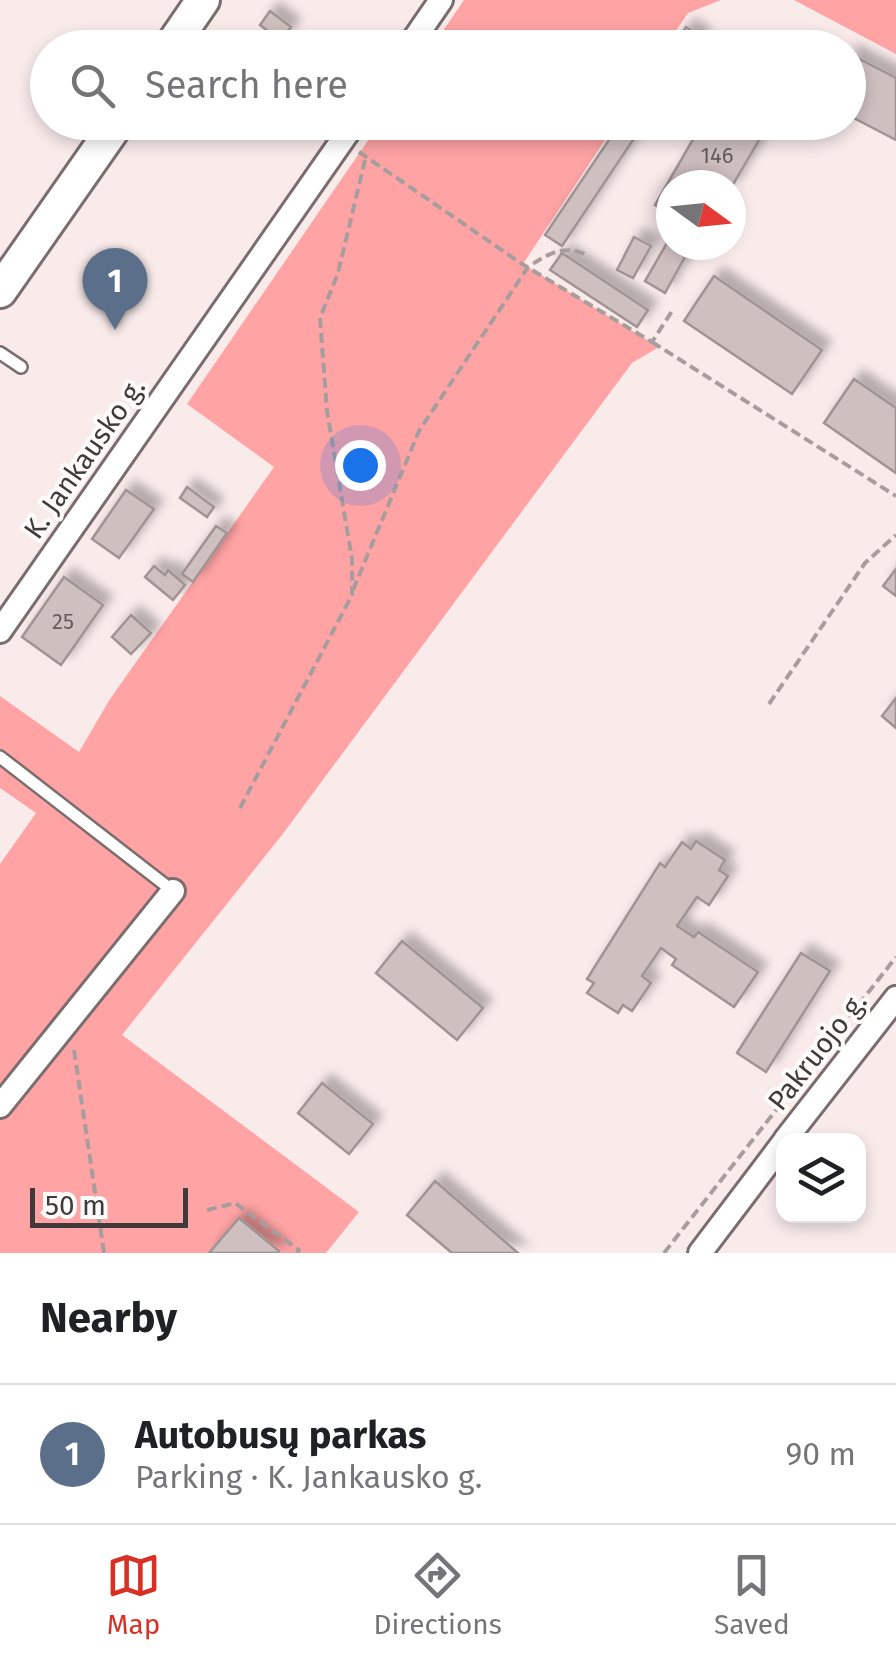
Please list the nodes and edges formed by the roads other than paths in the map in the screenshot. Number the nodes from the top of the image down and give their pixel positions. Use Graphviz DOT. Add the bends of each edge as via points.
graph roads {
  1 [pos="441,0"];
  2 [pos="196,3"];
  3 [pos="180,30"];
  4 [pos="420,30"];
  5 [pos="106,140"];
  6 [pos="343,140"];
  7 [pos="0,292"];
  8 [pos="0,353"];
  9 [pos="21,367"];
  10 [pos="0,632"];
  11 [pos="0,757"];
  12 [pos="173,891"];
  13 [pos="896,998"];
  14 [pos="0,1106"];
  15 [pos="790,1133"];
  16 [pos="776,1152"];
  17 [pos="700,1253"];
  1 -- 4 [label="street"];
  2 -- 3 [label="main road"];
  5 -- 7 [label="main road"];
  6 -- 10 [label="street, K. Jankausko g."];
  8 -- 9 [label="lane"];
  11 -- 12 [label="lane"];
  12 -- 14 [label="street"];
  13 -- 15 [label="street, Pakruojo g."];
  16 -- 17 [label="street, Pakruojo g."];
}
